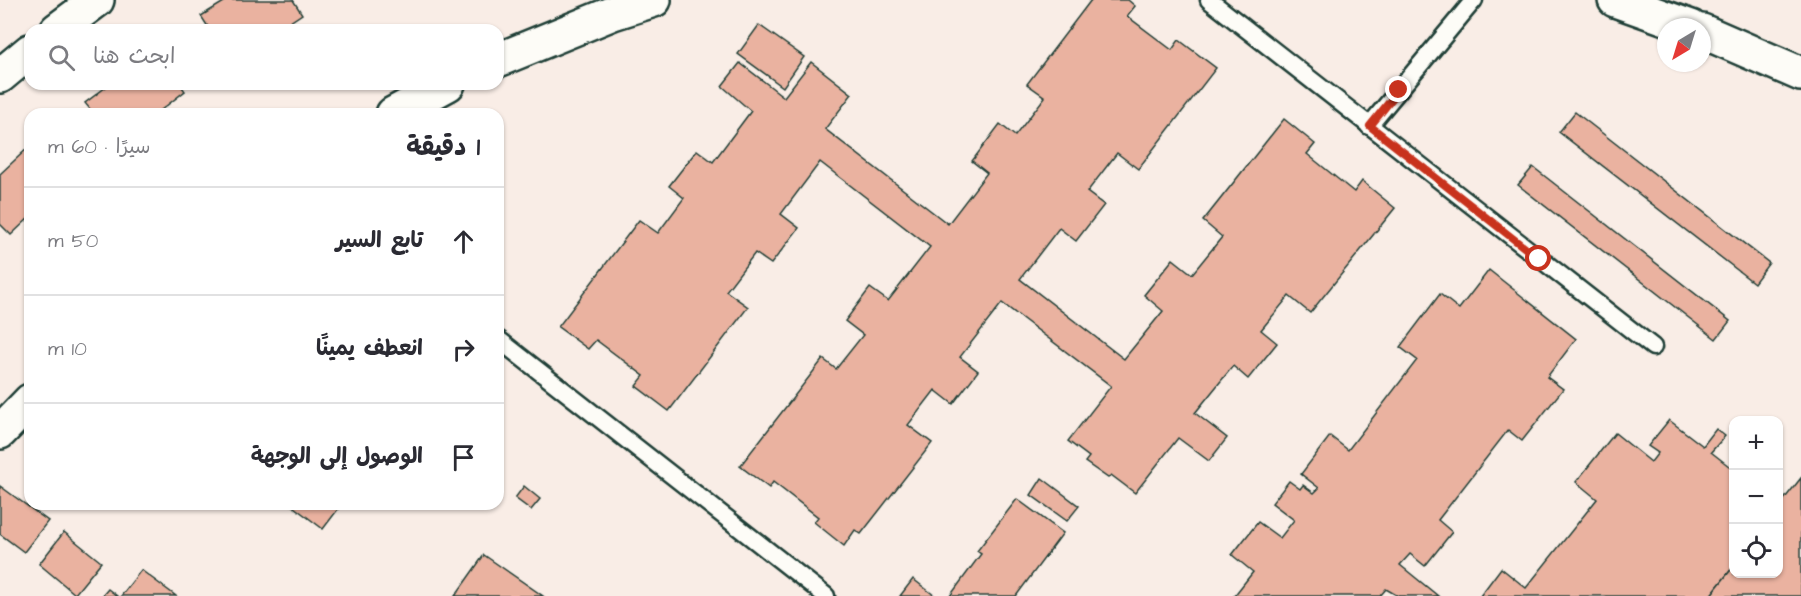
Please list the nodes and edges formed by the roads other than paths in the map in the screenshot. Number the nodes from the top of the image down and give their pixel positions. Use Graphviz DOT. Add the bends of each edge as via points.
graph roads {
  1 [pos="97,0"];
  2 [pos="654,0"];
  3 [pos="1209,0"];
  4 [pos="1474,0"];
  5 [pos="1615,0"];
  6 [pos="1666,18"];
  7 [pos="65,24"];
  8 [pos="1711,35"];
  9 [pos="24,56"];
  10 [pos="504,58"];
  11 [pos="1801,74"];
  12 [pos="0,76"];
  13 [pos="437,90"];
  14 [pos="404,108"];
  15 [pos="1370,126"];
  16 [pos="504,344"];
  17 [pos="1653,347"];
  18 [pos="24,407"];
  19 [pos="0,432"];
  20 [pos="826,596"];
  1 -- 7 [label="street"];
  2 -- 10 [label="street"];
  3 -- 15 [label="lane"];
  4 -- 15 [label="lane"];
  5 -- 6 [label="street"];
  8 -- 11 [label="street"];
  9 -- 12 [label="street"];
  13 -- 14 [label="street"];
  15 -- 17 [label="lane"];
  16 -- 20 [label="lane"];
  18 -- 19 [label="street"];
}
